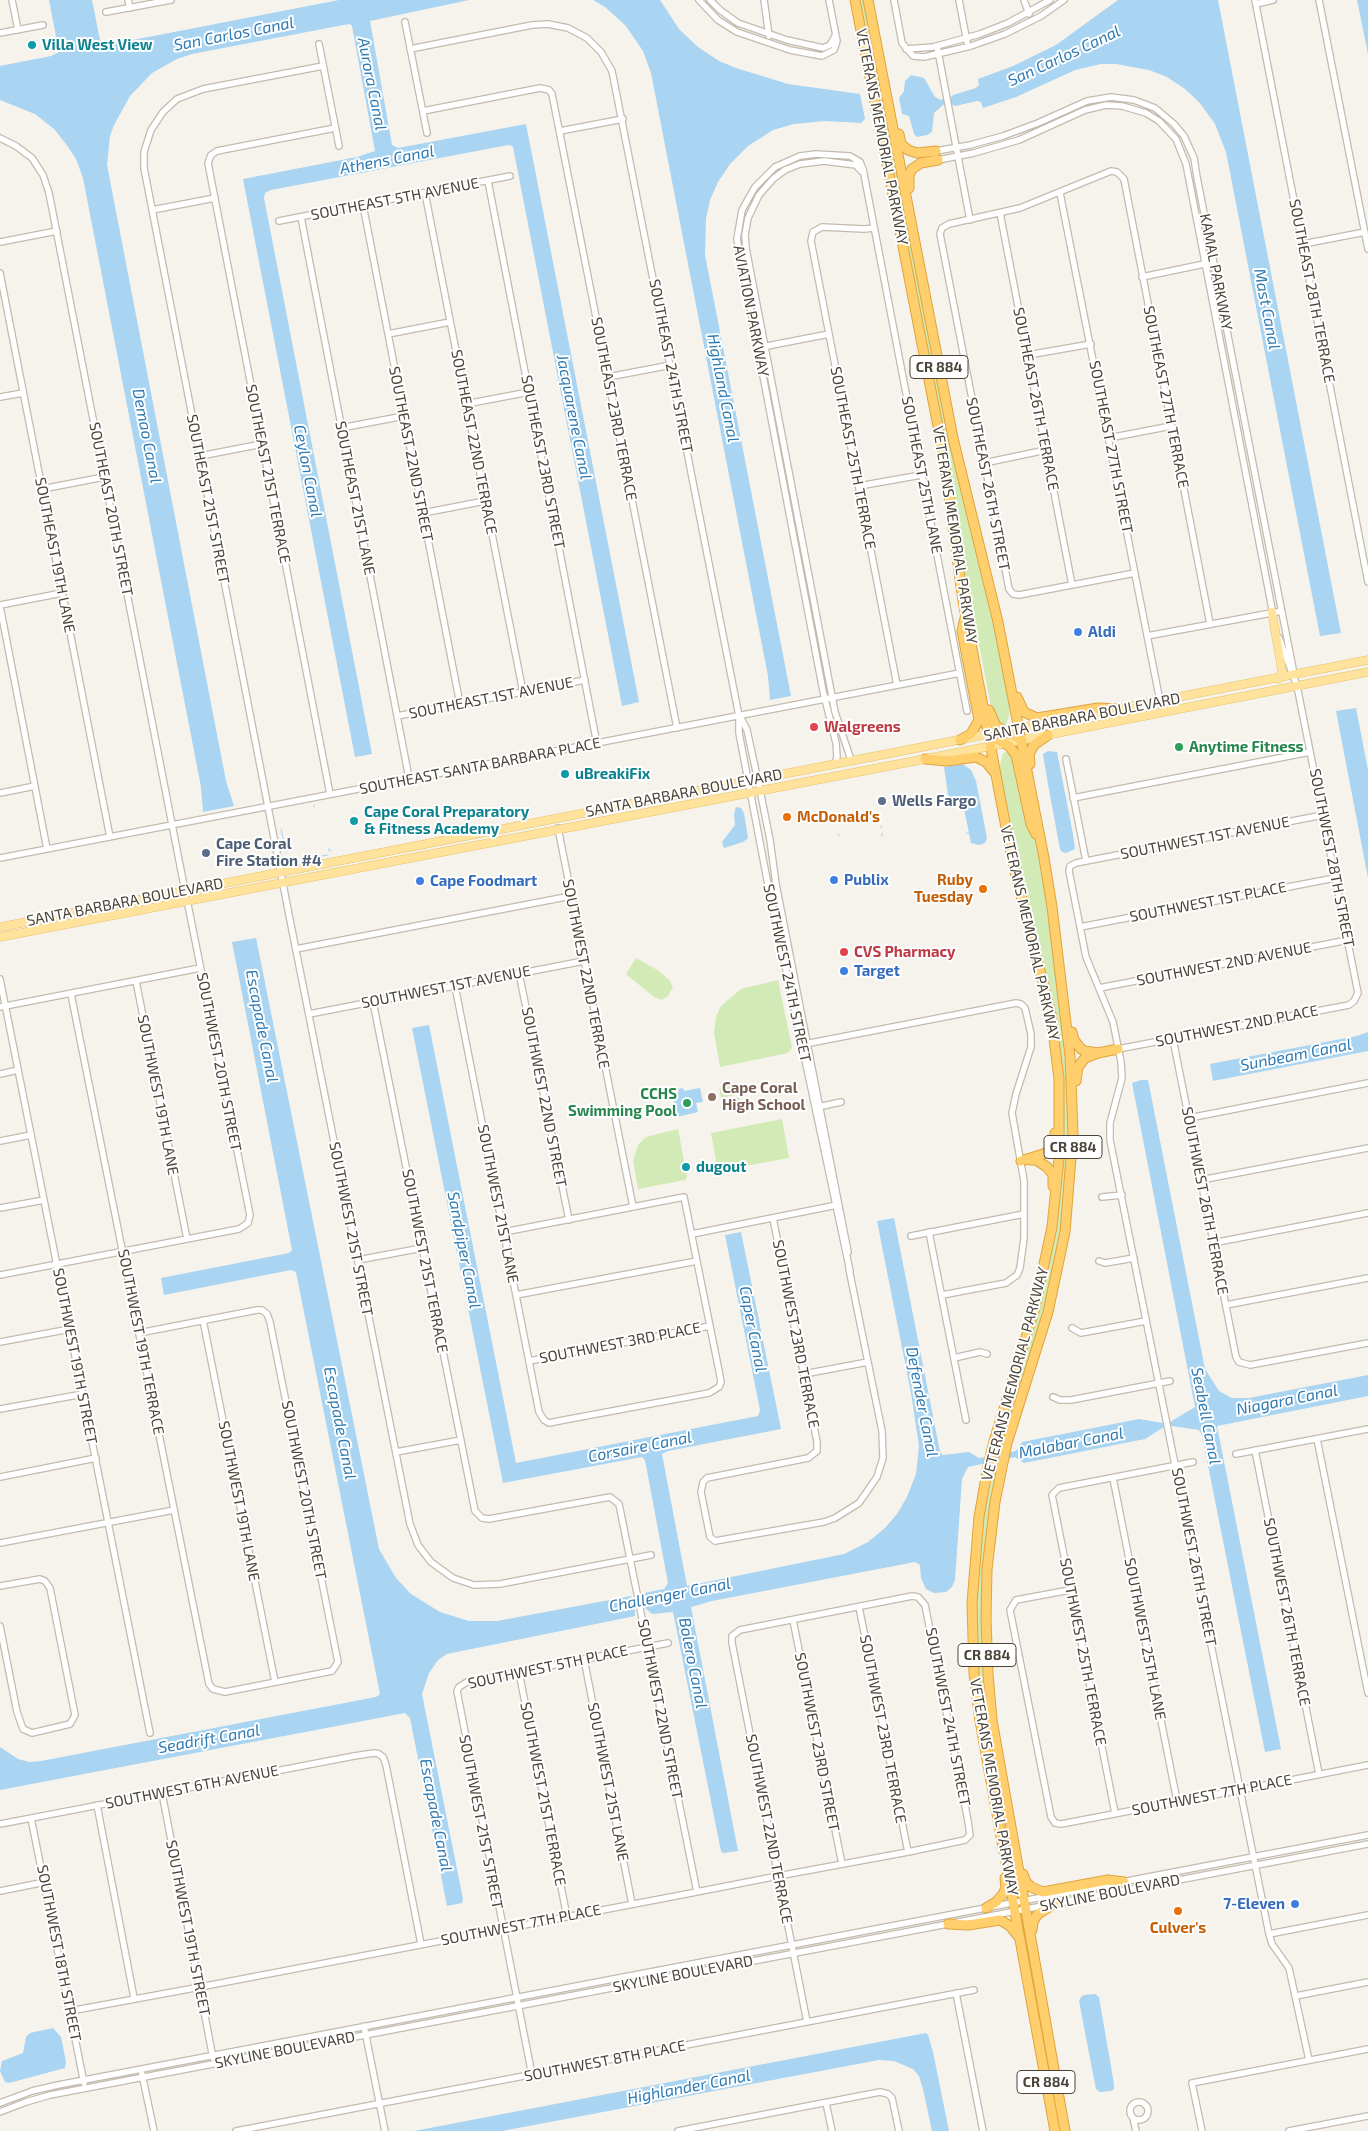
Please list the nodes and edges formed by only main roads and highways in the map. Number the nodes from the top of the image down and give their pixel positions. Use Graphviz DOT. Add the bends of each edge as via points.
graph roads {
  1 [pos="855,0"];
  2 [pos="868,0"];
  3 [pos="922,277"];
  4 [pos="992,598"];
  5 [pos="1272,612"];
  6 [pos="966,613"];
  7 [pos="1368,660"];
  8 [pos="1368,672"];
  9 [pos="1279,679"];
  10 [pos="1120,710"];
  11 [pos="1019,728"];
  12 [pos="1004,732"];
  13 [pos="989,735"];
  14 [pos="1048,735"];
  15 [pos="960,740"];
  16 [pos="1022,740"];
  17 [pos="1006,743"];
  18 [pos="991,746"];
  19 [pos="905,751"];
  20 [pos="925,759"];
  21 [pos="996,775"];
  22 [pos="841,777"];
  23 [pos="1042,845"];
  24 [pos="1044,858"];
  25 [pos="1048,882"];
  26 [pos="66,914"];
  27 [pos="0,926"];
  28 [pos="0,931"];
  29 [pos="0,937"];
  30 [pos="1051,1014"];
  31 [pos="1118,1049"];
  32 [pos="1098,1053"];
  33 [pos="1072,1164"];
  34 [pos="1034,1311"];
  35 [pos="988,1774"];
  36 [pos="1014,1842"];
  37 [pos="1124,1882"];
  38 [pos="1054,1904"];
  39 [pos="986,1908"];
  40 [pos="948,1924"];
  41 [pos="1020,1941"];
  42 [pos="1047,2032"];
  43 [pos="1055,2131"];
  44 [pos="1066,2131"];
  1 -- 6 [label="highway, VETERANS MEMORIAL PARKWAY / CR 884" via="941,444"];
  2 -- 3 [label="highway, VETERANS MEMORIAL PARKWAY / CR 884"];
  2 -- 3 [label="highway" via="880,37 901,144 913,152 937,155 916,165 908,175 923,260"];
  3 -- 4 [label="highway, VETERANS MEMORIAL PARKWAY / CR 884" via="955,447"];
  4 -- 10 [label="highway" via="1005,634 1019,702 1027,714 1039,718 1099,708"];
  4 -- 11 [label="highway, VETERANS MEMORIAL PARKWAY / CR 884"];
  5 -- 9 [label="main road" via="1281,669"];
  6 -- 12 [label="highway" via="975,633 991,718"];
  6 -- 13 [label="highway, VETERANS MEMORIAL PARKWAY / CR 884"];
  6 -- 15 [label="highway" via="962,630 979,720 971,734"];
  7 -- 9 [label="main road, SANTA BARBARA BOULEVARD"];
  8 -- 14 [label="main road, SANTA BARBARA BOULEVARD"];
  9 -- 10 [label="main road, SANTA BARBARA BOULEVARD"];
  10 -- 11 [label="main road, SANTA BARBARA BOULEVARD"];
  11 -- 12 [label="main road, SANTA BARBARA BOULEVARD"];
  11 -- 16 [label="highway, VETERANS MEMORIAL PARKWAY / CR 884"];
  12 -- 13 [label="main road, SANTA BARBARA BOULEVARD"];
  12 -- 16 [label="highway"];
  13 -- 15 [label="main road, SANTA BARBARA BOULEVARD"];
  13 -- 17 [label="highway"];
  13 -- 18 [label="highway, VETERANS MEMORIAL PARKWAY / CR 884"];
  14 -- 16 [label="main road, SANTA BARBARA BOULEVARD"];
  14 -- 24 [label="highway" via="1034,745 1029,758 1046,844"];
  15 -- 19 [label="main road, SANTA BARBARA BOULEVARD"];
  16 -- 17 [label="main road, SANTA BARBARA BOULEVARD"];
  16 -- 23 [label="highway, VETERANS MEMORIAL PARKWAY / CR 884"];
  17 -- 18 [label="main road, SANTA BARBARA BOULEVARD"];
  17 -- 23 [label="highway" via="1018,758 1031,824"];
  18 -- 20 [label="main road, SANTA BARBARA BOULEVARD"];
  18 -- 21 [label="highway, VETERANS MEMORIAL PARKWAY / CR 884"];
  19 -- 22 [label="main road" via="892,757 848,765 842,770"];
  19 -- 26 [label="main road, SANTA BARBARA BOULEVARD"];
  20 -- 21 [label="highway" via="947,761 976,757 986,762"];
  20 -- 22 [label="main road, SANTA BARBARA BOULEVARD"];
  21 -- 30 [label="highway, VETERANS MEMORIAL PARKWAY / CR 884" via="1013,864"];
  22 -- 29 [label="main road, SANTA BARBARA BOULEVARD" via="750,791"];
  23 -- 24 [label="highway, VETERANS MEMORIAL PARKWAY / CR 884"];
  24 -- 25 [label="highway, VETERANS MEMORIAL PARKWAY / CR 884"];
  25 -- 32 [label="highway" via="1055,896 1072,1034 1081,1049"];
  25 -- 33 [label="highway, VETERANS MEMORIAL PARKWAY / CR 884" via="1070,1056"];
  26 -- 27 [label="main road, SANTA BARBARA BOULEVARD"];
  26 -- 28 [label="main road" via="51,921"];
  30 -- 34 [label="highway, VETERANS MEMORIAL PARKWAY / CR 884" via="1059,1079 1059,1158 1052,1227"];
  30 -- 34 [label="highway" via="1049,1032 1055,1138 1050,1150 1042,1156 1024,1160 1036,1160 1053,1175"];
  31 -- 32 [label="highway"];
  32 -- 33 [label="highway" via="1081,1062 1076,1072 1077,1149 1076,1160"];
  33 -- 36 [label="highway, VETERANS MEMORIAL PARKWAY / CR 884" via="1057,1275 1007,1443 995,1502 988,1569 987,1655 992,1720"];
  34 -- 35 [label="highway, VETERANS MEMORIAL PARKWAY / CR 884" via="994,1441 976,1541 972,1610 975,1689"];
  35 -- 39 [label="highway" via="1006,1884 999,1900"];
  35 -- 41 [label="highway, VETERANS MEMORIAL PARKWAY / CR 884"];
  36 -- 37 [label="highway" via="1024,1878 1040,1892 1108,1880"];
  36 -- 42 [label="highway, VETERANS MEMORIAL PARKWAY / CR 884"];
  38 -- 42 [label="highway" via="1040,1912 1032,1926 1047,2008"];
  40 -- 41 [label="highway" via="968,1925 1000,1920 1010,1926"];
  41 -- 43 [label="highway, VETERANS MEMORIAL PARKWAY / CR 884"];
  42 -- 44 [label="highway, VETERANS MEMORIAL PARKWAY / CR 884"];
}
